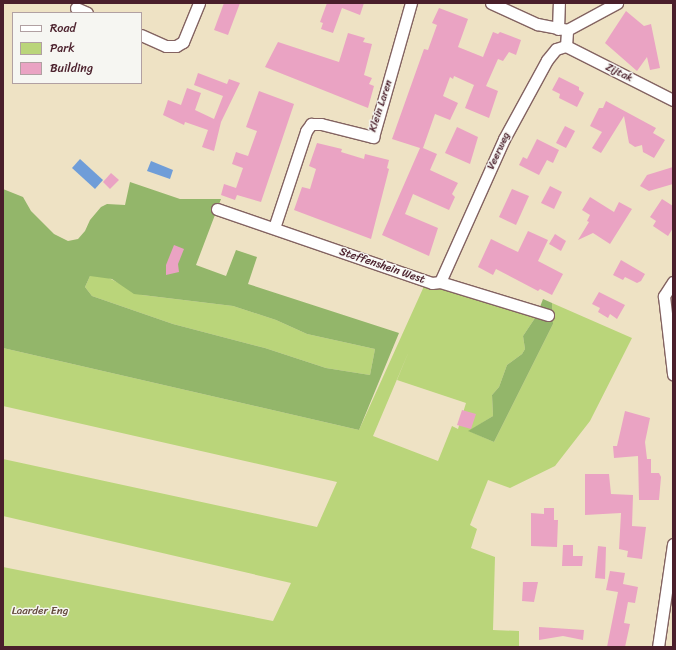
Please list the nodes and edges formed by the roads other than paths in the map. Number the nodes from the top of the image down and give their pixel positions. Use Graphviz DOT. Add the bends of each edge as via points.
graph roads {
  1 [pos="198,3"];
  2 [pos="411,3"];
  3 [pos="492,3"];
  4 [pos="559,3"];
  5 [pos="616,3"];
  6 [pos="76,8"];
  7 [pos="86,12"];
  8 [pos="562,30"];
  9 [pos="142,35"];
  10 [pos="566,46"];
  11 [pos="673,100"];
  12 [pos="217,209"];
  13 [pos="274,228"];
  14 [pos="673,282"];
  15 [pos="433,286"];
  16 [pos="664,296"];
  17 [pos="656,308"];
  18 [pos="548,315"];
  19 [pos="673,363"];
  20 [pos="673,374"];
  21 [pos="673,544"];
  22 [pos="658,647"];
  1 -- 9 [label="street" via="183,42 176,46 166,46"];
  2 -- 13 [label="street, Klein Laren" via="373,137 321,124 311,124 306,131"];
  3 -- 8 [label="street" via="537,24"];
  4 -- 8 [label="street"];
  5 -- 8 [label="street"];
  6 -- 7 [label="street"];
  8 -- 10 [label="street"];
  10 -- 11 [label="street, Zijtak"];
  10 -- 15 [label="street, Veerweg" via="556,49 547,60 508,132"];
  12 -- 13 [label="street, Steffenshein West"];
  13 -- 15 [label="street, Steffenshein West"];
  14 -- 16 [label="street"];
  15 -- 18 [label="street, Steffenshein West"];
  16 -- 17 [label="street"];
  16 -- 19 [label="street"];
  19 -- 20 [label="street"];
  21 -- 22 [label="street"];
}
